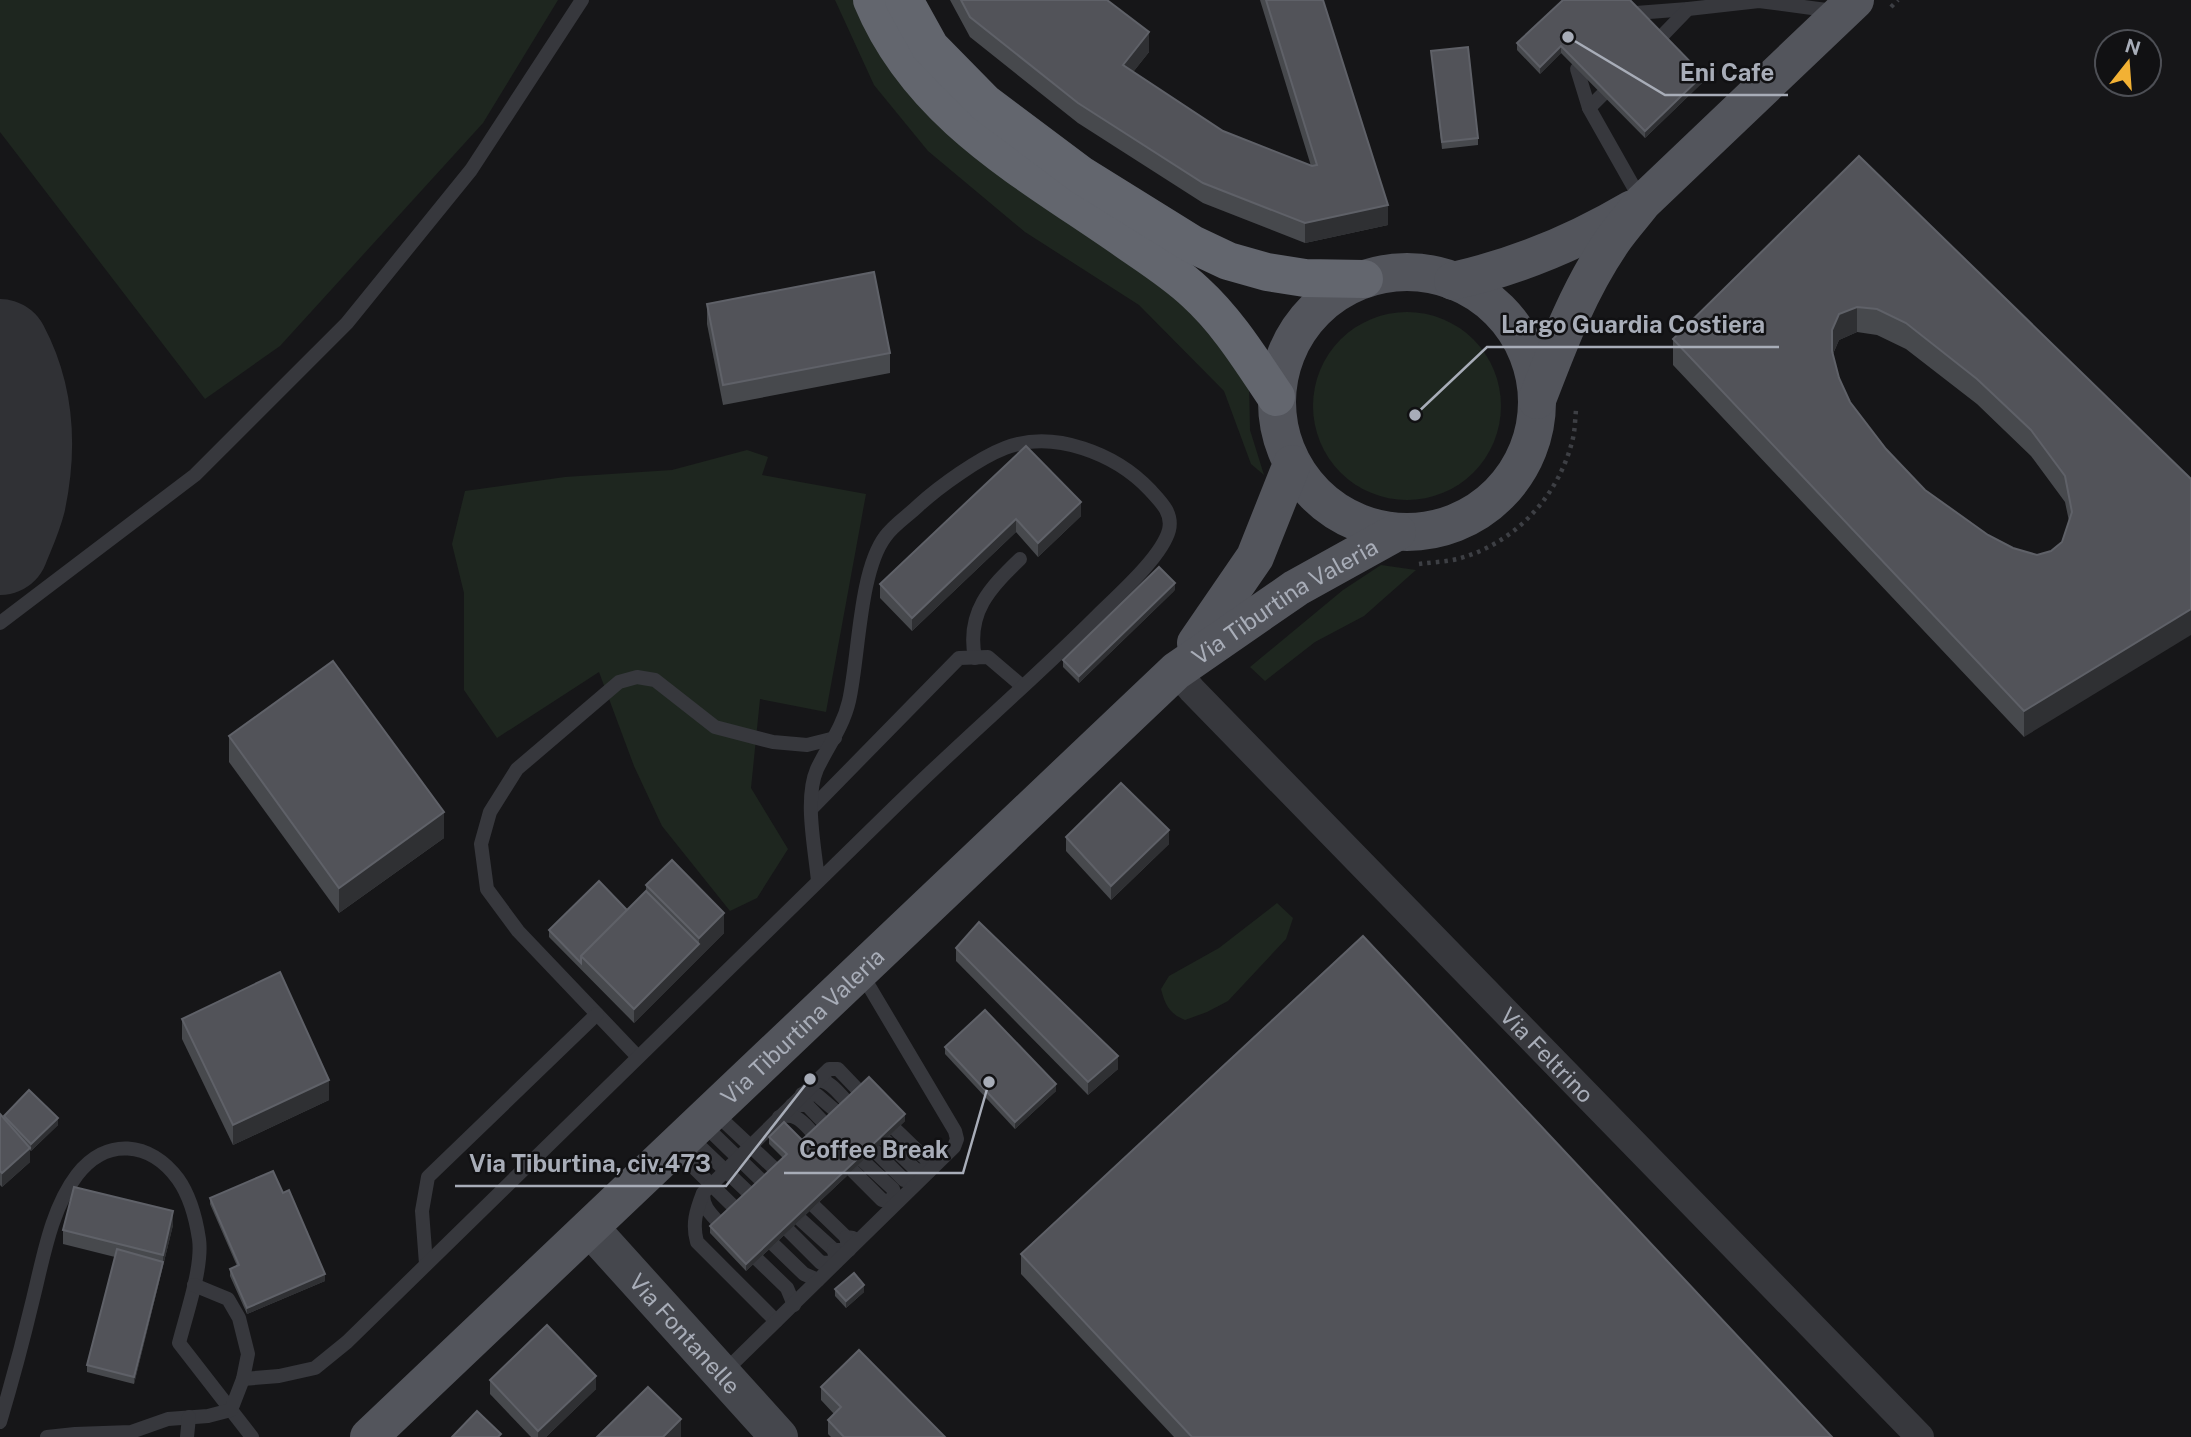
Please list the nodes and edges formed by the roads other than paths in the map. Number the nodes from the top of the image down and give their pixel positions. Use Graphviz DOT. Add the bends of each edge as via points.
graph roads {
  1 [pos="582,0"];
  2 [pos="872,0"];
  3 [pos="904,0"];
  4 [pos="1849,6"];
  5 [pos="1688,9"];
  6 [pos="1636,13"];
  7 [pos="1660,38"];
  8 [pos="1577,69"];
  9 [pos="1602,95"];
  10 [pos="1589,108"];
  11 [pos="1643,202"];
  12 [pos="1364,279"];
  13 [pos="1453,281"];
  14 [pos="1276,397"];
  15 [pos="1537,400"];
  16 [pos="1292,464"];
  17 [pos="1397,532"];
  18 [pos="1020,559"];
  19 [pos="0,623"];
  20 [pos="975,658"];
  21 [pos="1176,671"];
  22 [pos="1022,686"];
  23 [pos="835,738"];
  24 [pos="811,809"];
  25 [pos="818,881"];
  26 [pos="860,970"];
  27 [pos="597,1014"];
  28 [pos="637,1056"];
  29 [pos="817,1080"];
  30 [pos="860,1092"];
  31 [pos="797,1099"];
  32 [pos="779,1117"];
  33 [pos="694,1129"];
  34 [pos="750,1146"];
  35 [pos="738,1158"];
  36 [pos="858,1166"];
  37 [pos="777,1171"];
  38 [pos="725,1172"];
  39 [pos="764,1183"];
  40 [pos="911,1185"];
  41 [pos="707,1189"];
  42 [pos="751,1195"];
  43 [pos="814,1207"];
  44 [pos="736,1209"];
  45 [pos="801,1220"];
  46 [pos="720,1224"];
  47 [pos="590,1228"];
  48 [pos="789,1231"];
  49 [pos="774,1245"];
  50 [pos="845,1247"];
  51 [pos="758,1261"];
  52 [pos="426,1264"];
  53 [pos="812,1284"];
  54 [pos="194,1285"];
  55 [pos="776,1321"];
  56 [pos="722,1374"];
  57 [pos="243,1379"];
  58 [pos="231,1410"];
  59 [pos="190,1417"];
  60 [pos="0,1422"];
  61 [pos="373,1436"];
  62 [pos="47,1437"];
  63 [pos="187,1437"];
  64 [pos="252,1437"];
  65 [pos="779,1437"];
  66 [pos="1920,1437"];
  1 -- 19 [label="lane" via="471,170 347,323 195,475"];
  2 -- 14 [label="highway" via="899,53 945,108 1001,154 1194,291 1239,341"];
  3 -- 12 [label="highway" via="930,47 985,103 1081,175 1192,244 1267,272"];
  4 -- 5 [label="lane" via="1759,1"];
  4 -- 11 [label="main road"];
  5 -- 6 [label="lane"];
  5 -- 7 [label="lane"];
  8 -- 10 [label="lane"];
  9 -- 10 [label="lane"];
  10 -- 11 [label="lane"];
  11 -- 13 [label="main road" via="1541,254 1495,272"];
  11 -- 15 [label="main road" via="1591,275"];
  12 -- 13 [label="main road" via="1404,273"];
  12 -- 14 [label="main road" via="1330,298 1302,325 1284,359"];
  13 -- 15 [label="main road" via="1476,292 1513,328 1526,350"];
  14 -- 16 [label="main road" via="1283,443"];
  15 -- 17 [label="main road" via="1533,436 1519,469 1496,497 1467,518 1433,530"];
  16 -- 17 [label="main road" via="1311,490 1336,511 1365,525"];
  16 -- 21 [label="main road, Via Tiburtina Valeria" via="1255,557"];
  17 -- 21 [label="main road, Via Tiburtina Valeria" via="1296,588"];
  18 -- 20 [label="lane" via="991,587 978,610 971,639"];
  20 -- 22 [label="lane" via="988,657"];
  20 -- 24 [label="lane" via="959,658"];
  21 -- 26 [label="main road, Via Tiburtina Valeria"];
  21 -- 66 [label="street, Via Feltrino"];
  22 -- 23 [label="lane" via="1149,562 1171,525 1167,508 1134,472 1094,451 1035,441 1004,448 940,486 885,536 872,567 849,701"];
  22 -- 25 [label="lane"];
  23 -- 24 [label="lane" via="815,773"];
  23 -- 27 [label="lane" via="807,745 773,742 715,727 655,680 637,677 620,682 517,769 490,812 481,844 487,889 518,931"];
  24 -- 25 [label="lane"];
  25 -- 28 [label="lane"];
  26 -- 33 [label="main road, Via Tiburtina Valeria"];
  26 -- 40 [label="lane" via="957,1139 954,1147"];
  27 -- 28 [label="lane"];
  27 -- 52 [label="lane" via="428,1177 422,1211"];
  28 -- 52 [label="lane"];
  29 -- 30 [label="lane" via="828,1069 838,1069"];
  29 -- 31 [label="lane"];
  29 -- 31 [label="lane" via="830,1084 843,1108 817,1094"];
  31 -- 32 [label="lane"];
  31 -- 32 [label="lane" via="807,1105 821,1130 797,1116"];
  32 -- 34 [label="lane"];
  33 -- 34 [label="lane"];
  33 -- 35 [label="lane"];
  33 -- 38 [label="lane"];
  33 -- 41 [label="lane"];
  33 -- 47 [label="main road, Via Tiburtina Valeria"];
  34 -- 35 [label="lane"];
  34 -- 37 [label="lane"];
  35 -- 38 [label="lane"];
  35 -- 39 [label="lane"];
  36 -- 40 [label="lane" via="882,1200"];
  38 -- 41 [label="lane"];
  38 -- 42 [label="lane"];
  40 -- 40 [label="lane" via="916,1170 885,1140"];
  40 -- 50 [label="lane"];
  41 -- 44 [label="lane"];
  41 -- 46 [label="lane" via="703,1203"];
  41 -- 55 [label="lane" via="693,1225 697,1242"];
  43 -- 50 [label="lane"];
  45 -- 50 [label="lane"];
  47 -- 56 [label="street, Via Fontanelle"];
  47 -- 61 [label="main road, Via Tiburtina Valeria"];
  48 -- 53 [label="lane"];
  49 -- 53 [label="lane"];
  50 -- 53 [label="lane"];
  51 -- 53 [label="lane" via="787,1289"];
  52 -- 57 [label="lane" via="315,1368"];
  53 -- 55 [label="lane"];
  54 -- 57 [label="lane" via="228,1299 239,1318 248,1354"];
  54 -- 58 [label="lane" via="179,1343"];
  54 -- 60 [label="lane" via="199,1242 192,1208 179,1181 163,1162 147,1153 127,1148 96,1155 75,1178 60,1206"];
  55 -- 56 [label="lane"];
  56 -- 65 [label="street, Via Fontanelle"];
  57 -- 58 [label="lane"];
  58 -- 59 [label="lane"];
  58 -- 64 [label="lane"];
  59 -- 62 [label="lane" via="167,1419 131,1432"];
  59 -- 63 [label="lane"];
}
